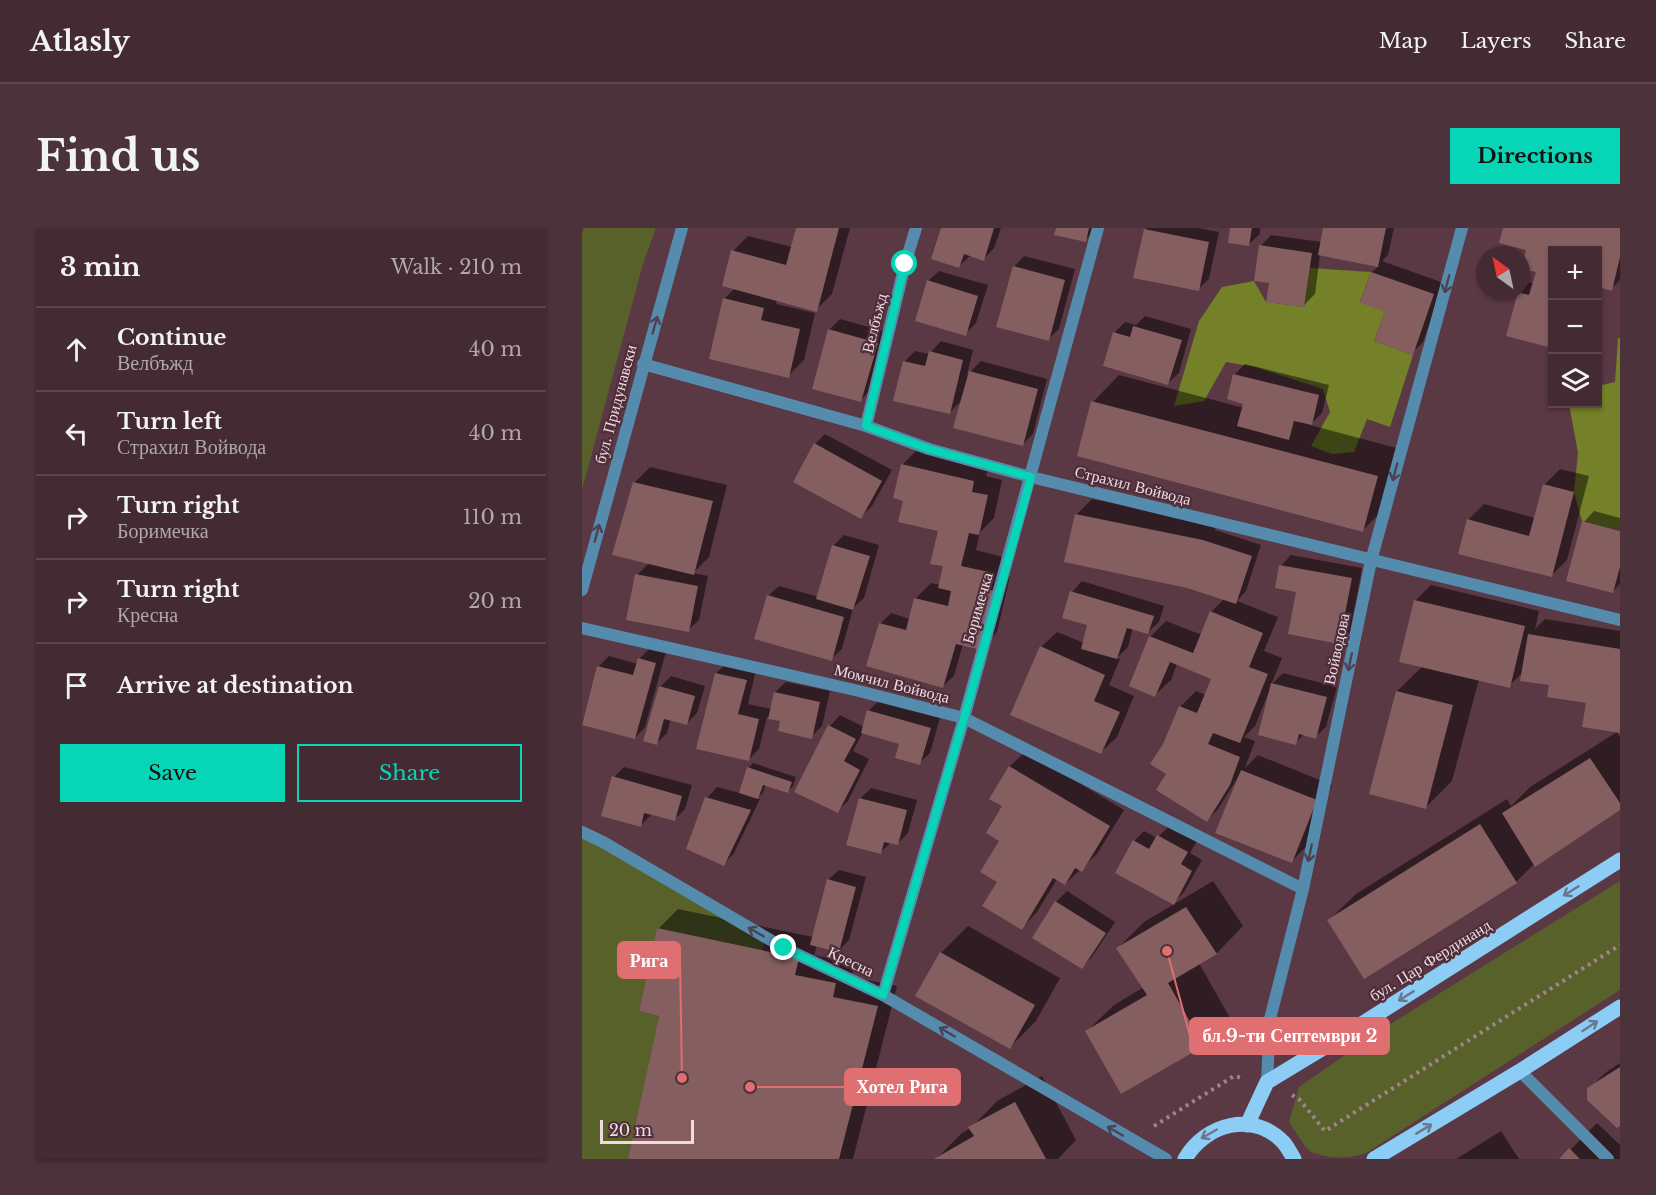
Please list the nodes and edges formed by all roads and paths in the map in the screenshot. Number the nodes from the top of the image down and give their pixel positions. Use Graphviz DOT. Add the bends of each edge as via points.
graph roads {
  1 [pos="682,228"];
  2 [pos="916,228"];
  3 [pos="1098,228"];
  4 [pos="1462,228"];
  5 [pos="643,364"];
  6 [pos="866,426"];
  7 [pos="1031,477"];
  8 [pos="1371,561"];
  9 [pos="582,590"];
  10 [pos="1620,620"];
  11 [pos="582,628"];
  12 [pos="964,718"];
  13 [pos="582,832"];
  14 [pos="1620,860"];
  15 [pos="1303,889"];
  16 [pos="1620,945"];
  17 [pos="883,995"];
  18 [pos="1620,1007"];
  19 [pos="1520,1071"];
  20 [pos="1267,1082"];
  21 [pos="1247,1125"];
  22 [pos="1325,1131"];
  23 [pos="1166,1159"];
  24 [pos="1185,1159"];
  25 [pos="1294,1159"];
  26 [pos="1374,1159"];
  27 [pos="1608,1159"];
  5 -- 1 [label="street, бул. Придунавски, one-way"];
  2 -- 6 [label="street, Велбъжд"];
  3 -- 7 [label="street, Боримечка"];
  4 -- 8 [label="street, Войводова, one-way"];
  5 -- 6 [label="street, Страхил Войвода"];
  9 -- 5 [label="street, бул. Придунавски, one-way"];
  6 -- 7 [label="street, Страхил Войвода" via="929,449"];
  7 -- 8 [label="street, Страхил Войвода"];
  7 -- 12 [label="street, Боримечка"];
  8 -- 10 [label="street, Страхил Войвода"];
  8 -- 15 [label="street, Войводова, one-way"];
  11 -- 12 [label="street, Момчил Войвода"];
  12 -- 15 [label="street, Момчил Войвода"];
  12 -- 17 [label="street, Боримечка"];
  17 -- 13 [label="street, Кресна, one-way" via="784,948"];
  14 -- 20 [label="main road, бул. Цар Фердинанд, one-way"];
  15 -- 20 [label="street, Войводова" via="1270,1019"];
  16 -- 22 [label="path"];
  23 -- 17 [label="street, Кресна, one-way"];
  19 -- 18 [label="main road, one-way"];
  26 -- 19 [label="main road, one-way"];
  19 -- 27 [label="street"];
  20 -- 21 [label="main road"];
  21 -- 24 [label="main road, one-way" via="1227,1125 1208,1133 1192,1146"];
  21 -- 25 [label="main road" via="1267,1131 1284,1143"];
}
